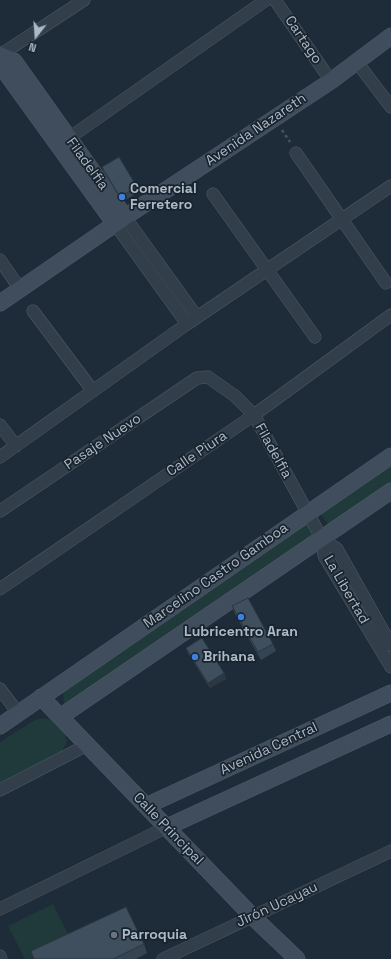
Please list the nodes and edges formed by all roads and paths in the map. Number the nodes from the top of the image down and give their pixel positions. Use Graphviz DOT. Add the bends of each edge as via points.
graph roads {
  1 [pos="84,0"];
  2 [pos="266,0"];
  3 [pos="275,0"];
  4 [pos="391,36"];
  5 [pos="0,56"];
  6 [pos="356,61"];
  7 [pos="330,80"];
  8 [pos="391,107"];
  9 [pos="274,118"];
  10 [pos="63,142"];
  11 [pos="296,153"];
  12 [pos="391,186"];
  13 [pos="214,194"];
  14 [pos="342,219"];
  15 [pos="120,221"];
  16 [pos="0,260"];
  17 [pos="267,270"];
  18 [pos="386,283"];
  19 [pos="20,289"];
  20 [pos="0,304"];
  21 [pos="33,311"];
  22 [pos="391,315"];
  23 [pos="197,317"];
  24 [pos="187,324"];
  25 [pos="315,337"];
  26 [pos="208,377"];
  27 [pos="93,391"];
  28 [pos="254,415"];
  29 [pos="0,426"];
  30 [pos="16,446"];
  31 [pos="0,456"];
  32 [pos="391,456"];
  33 [pos="391,491"];
  34 [pos="0,511"];
  35 [pos="307,513"];
  36 [pos="322,539"];
  37 [pos="0,589"];
  38 [pos="387,630"];
  39 [pos="391,645"];
  40 [pos="391,667"];
  41 [pos="0,689"];
  42 [pos="391,693"];
  43 [pos="41,697"];
  44 [pos="18,713"];
  45 [pos="60,717"];
  46 [pos="391,724"];
  47 [pos="0,726"];
  48 [pos="87,745"];
  49 [pos="0,790"];
  50 [pos="146,806"];
  51 [pos="167,827"];
  52 [pos="391,851"];
  53 [pos="0,909"];
  54 [pos="254,917"];
  55 [pos="0,956"];
  56 [pos="1,959"];
  57 [pos="164,959"];
  58 [pos="297,959"];
  1 -- 5 [label="street"];
  2 -- 10 [label="street"];
  3 -- 7 [label="street, Cartago"];
  4 -- 6 [label="main road, Avenida Nazareth"];
  5 -- 10 [label="main road, Filadelfia" via="3,69"];
  6 -- 7 [label="main road, Avenida Nazareth"];
  6 -- 8 [label="street"];
  7 -- 9 [label="main road, Avenida Nazareth"];
  9 -- 11 [label="path"];
  9 -- 15 [label="main road, Avenida Nazareth"];
  10 -- 15 [label="main road, Filadelfia"];
  11 -- 14 [label="street"];
  12 -- 14 [label="street"];
  13 -- 17 [label="street"];
  14 -- 17 [label="street"];
  14 -- 18 [label="street"];
  15 -- 19 [label="main road, Avenida Nazareth"];
  15 -- 23 [label="street, Filadelfia"];
  15 -- 24 [label="street, Filadelfia"];
  16 -- 19 [label="street"];
  17 -- 23 [label="street"];
  17 -- 25 [label="street"];
  19 -- 20 [label="main road, Avenida Nazareth"];
  21 -- 27 [label="street"];
  22 -- 28 [label="street, Calle Piura"];
  23 -- 24 [label="street"];
  24 -- 27 [label="street"];
  26 -- 28 [label="street, Filadelfia" via="231,392"];
  26 -- 34 [label="street, Pasaje Nuevo" via="197,378"];
  27 -- 30 [label="street"];
  28 -- 35 [label="street, Filadelfia"];
  28 -- 37 [label="street, Calle Piura"];
  29 -- 30 [label="street"];
  30 -- 31 [label="street"];
  32 -- 35 [label="main road, Marcelino Castro Gamboa"];
  33 -- 36 [label="main road, Marcelino Castro Gamboa"];
  35 -- 36 [label="street, Filadelfia"];
  35 -- 43 [label="main road, Marcelino Castro Gamboa"];
  36 -- 38 [label="street, La Libertad" via="337,549"];
  36 -- 40 [label="street, La Libertad" via="324,556"];
  36 -- 45 [label="main road, Marcelino Castro Gamboa"];
  38 -- 39 [label="street, La Libertad"];
  41 -- 44 [label="street"];
  42 -- 50 [label="main road, Avenida Central"];
  43 -- 44 [label="main road, Marcelino Castro Gamboa"];
  43 -- 45 [label="main road, Calle Principal"];
  44 -- 47 [label="main road, Marcelino Castro Gamboa"];
  45 -- 48 [label="main road, Calle Principal"];
  46 -- 51 [label="main road, Avenida Central"];
  48 -- 49 [label="street"];
  48 -- 50 [label="main road, Calle Principal"];
  50 -- 51 [label="main road, Calle Principal"];
  51 -- 53 [label="street"];
  51 -- 54 [label="main road, Calle Principal"];
  52 -- 54 [label="street, Jirón Ucayau"];
  54 -- 57 [label="street, Jirón Ucayau"];
  54 -- 58 [label="main road, Calle Principal"];
  55 -- 56 [label="street"];
}
